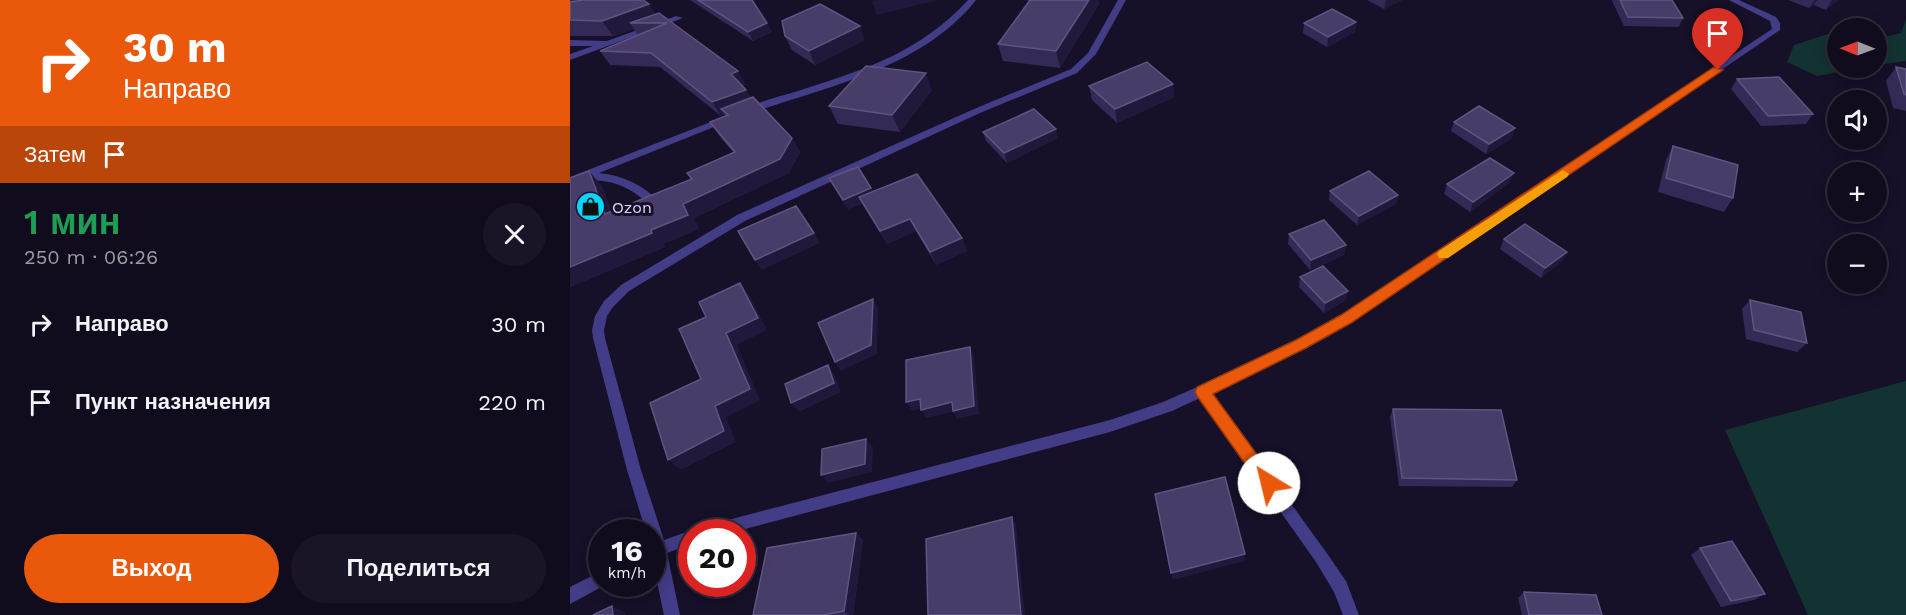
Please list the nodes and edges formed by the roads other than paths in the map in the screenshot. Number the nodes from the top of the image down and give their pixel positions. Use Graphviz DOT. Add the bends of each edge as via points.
graph roads {
  1 [pos="972,0"];
  2 [pos="1122,0"];
  3 [pos="1733,0"];
  4 [pos="680,18"];
  5 [pos="570,43"];
  6 [pos="608,44"];
  7 [pos="570,57"];
  8 [pos="585,175"];
  9 [pos="570,181"];
  10 [pos="657,206"];
  11 [pos="1203,392"];
  12 [pos="647,519"];
  13 [pos="756,520"];
  14 [pos="588,586"];
  15 [pos="666,591"];
  16 [pos="570,596"];
  17 [pos="672,615"];
  18 [pos="1352,615"];
  1 -- 8 [label="lane" via="938,34 900,56"];
  2 -- 12 [label="lane" via="1092,54 1074,71 741,218 625,288 608,303 600,315 599,338"];
  3 -- 11 [label="lane" via="1773,20 1776,30 1346,319"];
  4 -- 6 [label="lane"];
  5 -- 6 [label="lane"];
  6 -- 7 [label="lane"];
  8 -- 9 [label="lane"];
  8 -- 10 [label="lane" via="626,182 649,195"];
  11 -- 13 [label="lane" via="1110,426"];
  11 -- 18 [label="lane" via="1321,557"];
  14 -- 16 [label="lane"];
  15 -- 17 [label="lane"];
}
